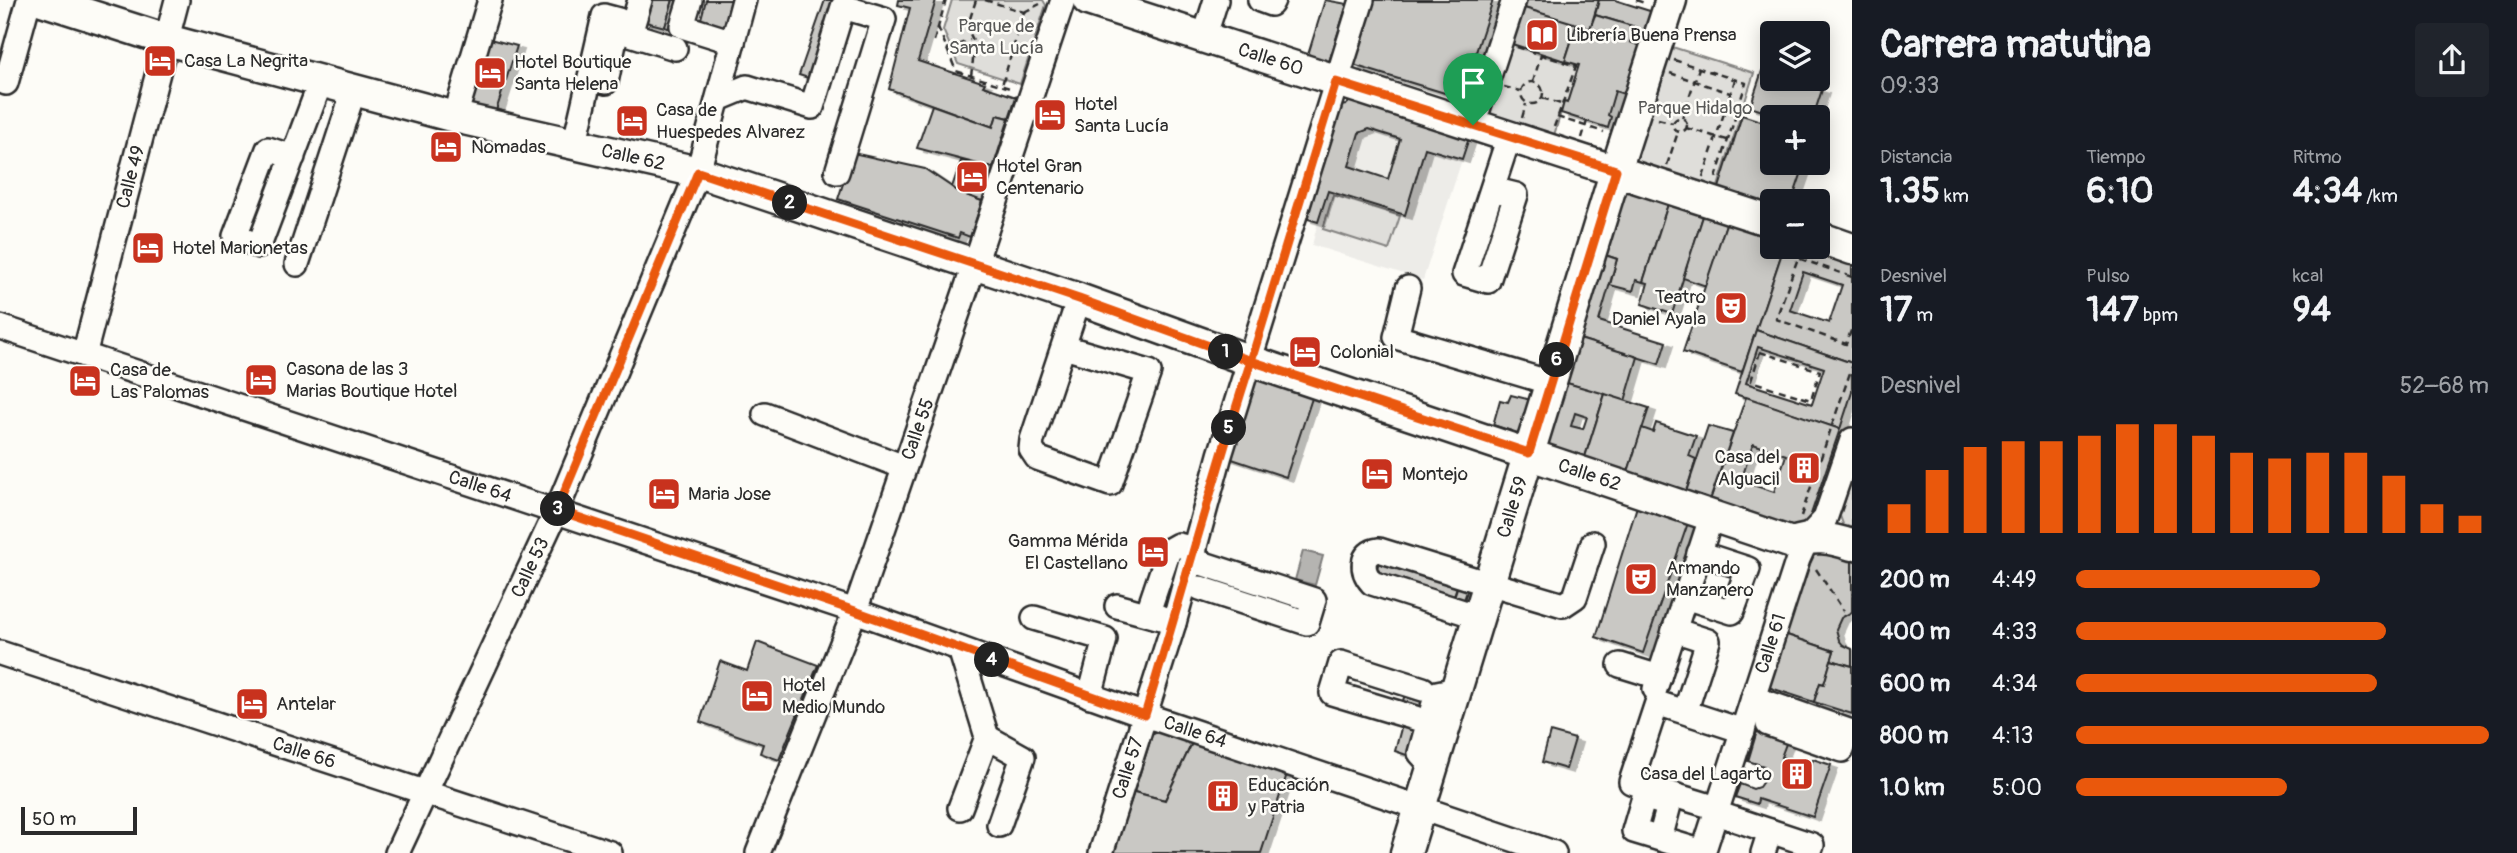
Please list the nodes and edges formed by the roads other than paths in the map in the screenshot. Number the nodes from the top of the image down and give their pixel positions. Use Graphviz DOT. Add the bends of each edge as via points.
graph roads {
  1 [pos="29,0"];
  2 [pos="42,0"];
  3 [pos="177,0"];
  4 [pos="490,0"];
  5 [pos="640,0"];
  6 [pos="690,0"];
  7 [pos="704,0"];
  8 [pos="744,0"];
  9 [pos="1053,0"];
  10 [pos="1063,0"];
  11 [pos="1088,0"];
  12 [pos="1111,0"];
  13 [pos="1216,0"];
  14 [pos="1260,0"];
  15 [pos="1273,0"];
  16 [pos="1362,0"];
  17 [pos="1514,0"];
  18 [pos="1671,0"];
  19 [pos="852,5"];
  20 [pos="695,30"];
  21 [pos="1205,34"];
  22 [pos="167,40"];
  23 [pos="733,42"];
  24 [pos="675,48"];
  25 [pos="590,78"];
  26 [pos="321,81"];
  27 [pos="1338,81"];
  28 [pos="6,83"];
  29 [pos="354,90"];
  30 [pos="718,99"];
  31 [pos="455,117"];
  32 [pos="1475,121"];
  33 [pos="1508,140"];
  34 [pos="575,142"];
  35 [pos="293,157"];
  36 [pos="1617,171"];
  37 [pos="698,172"];
  38 [pos="837,172"];
  39 [pos="1492,189"];
  40 [pos="1760,210"];
  41 [pos="1760,218"];
  42 [pos="1760,225"];
  43 [pos="1830,234"];
  44 [pos="1830,241"];
  45 [pos="1852,242"];
  46 [pos="1830,249"];
  47 [pos="1852,249"];
  48 [pos="978,252"];
  49 [pos="1852,256"];
  50 [pos="298,264"];
  51 [pos="1408,288"];
  52 [pos="1079,299"];
  53 [pos="0,327"];
  54 [pos="1064,347"];
  55 [pos="84,355"];
  56 [pos="1251,361"];
  57 [pos="1550,383"];
  58 [pos="765,414"];
  59 [pos="1852,440"];
  60 [pos="1529,453"];
  61 [pos="904,467"];
  62 [pos="557,510"];
  63 [pos="1712,515"];
  64 [pos="1807,539"];
  65 [pos="1593,543"];
  66 [pos="1852,545"];
  67 [pos="1699,553"];
  68 [pos="1194,554"];
  69 [pos="1489,584"];
  70 [pos="1200,588"];
  71 [pos="1685,597"];
  72 [pos="1117,606"];
  73 [pos="855,611"];
  74 [pos="1479,617"];
  75 [pos="1034,618"];
  76 [pos="1165,620"];
  77 [pos="1674,630"];
  78 [pos="960,649"];
  79 [pos="0,653"];
  80 [pos="1620,665"];
  81 [pos="1439,690"];
  82 [pos="1090,696"];
  83 [pos="1688,703"];
  84 [pos="1145,715"];
  85 [pos="1415,718"];
  86 [pos="1743,731"];
  87 [pos="987,737"];
  88 [pos="1426,760"];
  89 [pos="426,792"];
  90 [pos="1421,807"];
  91 [pos="960,808"];
  92 [pos="1717,811"];
  93 [pos="999,825"];
  94 [pos="1770,831"];
  95 [pos="1660,839"];
  96 [pos="1703,852"];
  97 [pos="397,853"];
  98 [pos="610,853"];
  99 [pos="758,853"];
  100 [pos="1101,853"];
  101 [pos="1406,853"];
  102 [pos="1554,853"];
  103 [pos="1763,853"];
  104 [pos="1809,853"];
  1 -- 28 [label="street"];
  2 -- 22 [label="main road, Calle 62"];
  3 -- 22 [label="street, Calle 49"];
  4 -- 31 [label="street"];
  5 -- 24 [label="street" via="630,34"];
  6 -- 20 [label="street" via="682,26"];
  7 -- 20 [label="street"];
  8 -- 23 [label="street, Calle 53"];
  9 -- 48 [label="street" via="1013,89"];
  10 -- 48 [label="street, Calle 55"];
  11 -- 21 [label="main road, Calle 60"];
  12 -- 21 [label="street"];
  13 -- 21 [label="street"];
  14 -- 15 [label="street" via="1271,4"];
  16 -- 27 [label="street"];
  17 -- 32 [label="street"];
  18 -- 36 [label="main road, Calle 59"];
  19 -- 30 [label="street" via="843,7 812,107 747,87"];
  19 -- 38 [label="street" via="884,19"];
  20 -- 23 [label="street"];
  21 -- 27 [label="main road, Calle 60"];
  22 -- 26 [label="main road, Calle 62"];
  22 -- 55 [label="street, Calle 49"];
  23 -- 30 [label="street, Calle 53"];
  25 -- 34 [label="street"];
  26 -- 29 [label="main road, Calle 62"];
  26 -- 35 [label="street"];
  27 -- 32 [label="main road, Calle 60"];
  27 -- 33 [label="street"];
  27 -- 48 [label="street" via="1323,86 1068,5"];
  27 -- 56 [label="street"];
  29 -- 31 [label="main road, Calle 62"];
  29 -- 50 [label="street"];
  30 -- 37 [label="street, Calle 53"];
  31 -- 34 [label="main road, Calle 62"];
  32 -- 33 [label="main road, Calle 60"];
  32 -- 36 [label="street" via="1549,141"];
  33 -- 36 [label="main road, Calle 60"];
  33 -- 39 [label="street"];
  34 -- 37 [label="main road, Calle 62"];
  36 -- 40 [label="street" via="1706,189"];
  36 -- 41 [label="main road, Calle 60"];
  36 -- 42 [label="street"];
  36 -- 57 [label="main road, Calle 59"];
  37 -- 48 [label="main road, Calle 62"];
  37 -- 62 [label="street, Calle 53"];
  43 -- 45 [label="street"];
  44 -- 47 [label="main road"];
  46 -- 49 [label="street"];
  48 -- 52 [label="main road, Calle 62"];
  48 -- 61 [label="street, Calle 55"];
  51 -- 57 [label="street" via="1396,337"];
  52 -- 54 [label="street"];
  52 -- 56 [label="main road, Calle 62"];
  53 -- 55 [label="street, Calle 64"];
  54 -- 54 [label="street" via="1031,449 1037,458 1110,484 1149,372"];
  55 -- 62 [label="street, Calle 64"];
  56 -- 60 [label="main road, Calle 62"];
  56 -- 68 [label="street"];
  57 -- 60 [label="main road, Calle 59"];
  58 -- 61 [label="street"];
  59 -- 64 [label="street, Calle 61" via="1825,519"];
  60 -- 63 [label="main road, Calle 62"];
  60 -- 69 [label="main road, Calle 59"];
  61 -- 73 [label="street, Calle 55"];
  62 -- 73 [label="street, Calle 64"];
  62 -- 89 [label="street, Calle 53"];
  63 -- 64 [label="main road, Calle 62" via="1792,543"];
  63 -- 67 [label="street"];
  64 -- 66 [label="main road, Calle 62" via="1828,537"];
  64 -- 86 [label="street, Calle 61" via="1798,559 1764,702"];
  65 -- 69 [label="street" via="1575,597 1563,605"];
  67 -- 71 [label="street"];
  67 -- 71 [label="street" via="1748,569 1732,612"];
  68 -- 70 [label="street" via="1314,600 1307,623"];
  68 -- 76 [label="street, Calle 57" via="1178,545 1166,555 1150,606 1152,614"];
  69 -- 74 [label="main road, Calle 59"];
  69 -- 74 [label="street" via="1379,550 1366,556 1365,575 1372,583"];
  71 -- 77 [label="street"];
  72 -- 76 [label="street"];
  73 -- 78 [label="street, Calle 64"];
  73 -- 99 [label="street, Calle 55"];
  74 -- 81 [label="main road, Calle 59"];
  75 -- 82 [label="street" via="1105,639"];
  76 -- 84 [label="street, Calle 57"];
  77 -- 80 [label="street" via="1657,683"];
  77 -- 83 [label="street" via="1708,642"];
  78 -- 82 [label="street, Calle 64"];
  78 -- 87 [label="street"];
  79 -- 89 [label="street, Calle 66"];
  81 -- 85 [label="street"];
  81 -- 85 [label="street" via="1341,663 1332,693"];
  81 -- 88 [label="main road, Calle 59"];
  82 -- 84 [label="street, Calle 64"];
  84 -- 90 [label="street, Calle 64"];
  84 -- 100 [label="street, Calle 57"];
  85 -- 88 [label="street" via="1406,748"];
  86 -- 92 [label="street, Calle 61"];
  86 -- 92 [label="street" via="1657,704 1631,782"];
  87 -- 91 [label="street"];
  87 -- 93 [label="street" via="1023,757"];
  88 -- 90 [label="main road, Calle 59"];
  89 -- 97 [label="street, Calle 53"];
  89 -- 98 [label="street, Calle 66"];
  90 -- 101 [label="main road, Calle 59"];
  90 -- 102 [label="street, Calle 64"];
  92 -- 94 [label="street"];
  92 -- 96 [label="street, Calle 61"];
  94 -- 103 [label="street"];
  94 -- 104 [label="street" via="1812,845"];
  95 -- 96 [label="street"];
}
